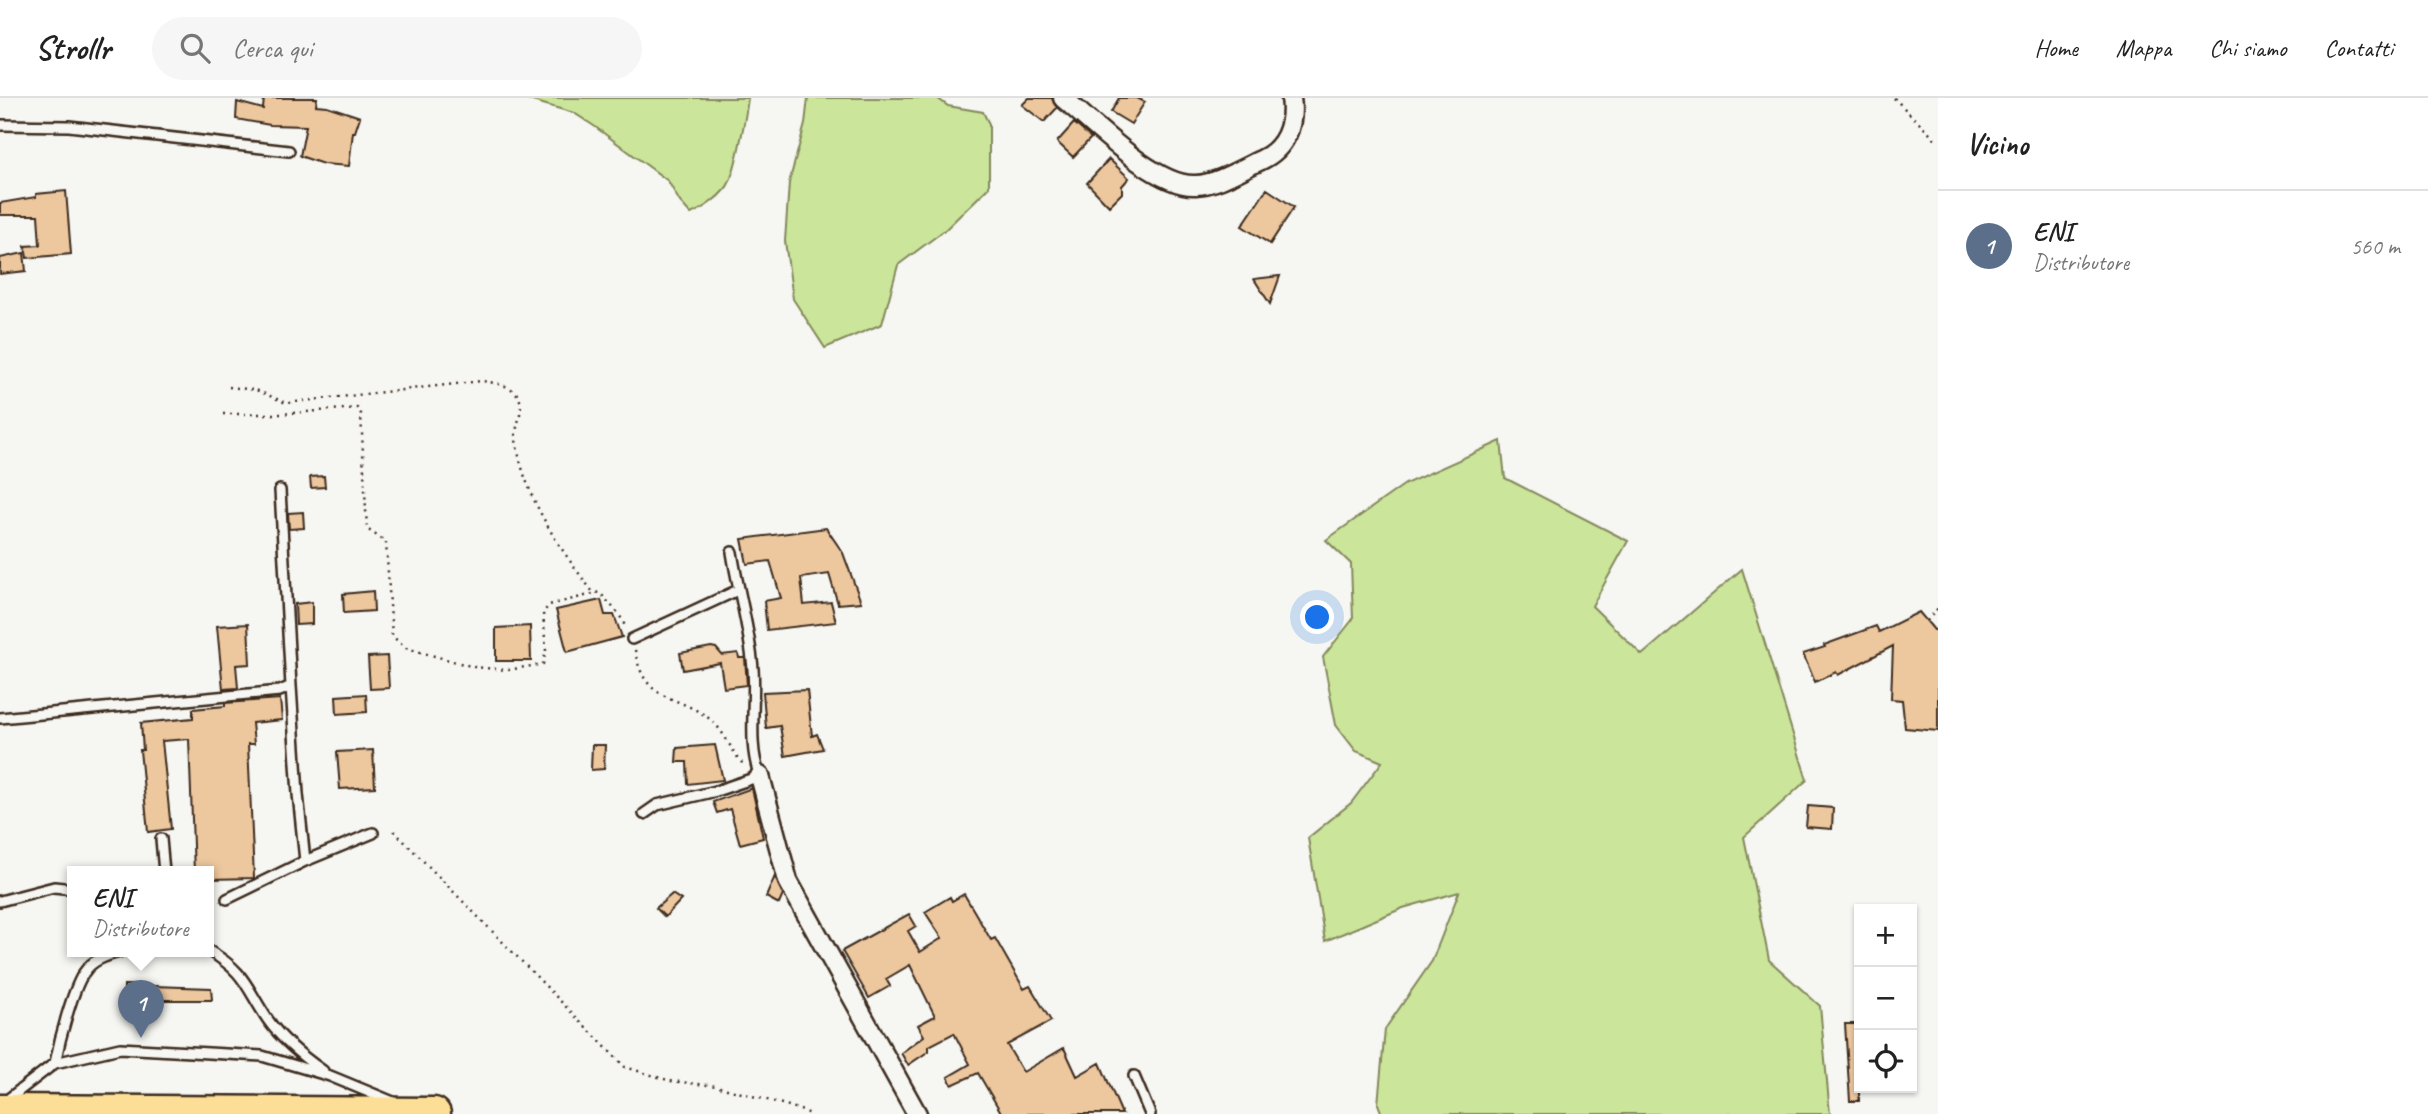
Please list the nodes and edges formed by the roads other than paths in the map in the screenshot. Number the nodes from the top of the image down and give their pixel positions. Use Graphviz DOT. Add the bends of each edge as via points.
graph roads {
  1 [pos="1063,98"];
  2 [pos="1291,98"];
  3 [pos="0,125"];
  4 [pos="289,151"];
  5 [pos="280,490"];
  6 [pos="732,552"];
  7 [pos="738,590"];
  8 [pos="632,639"];
  9 [pos="291,686"];
  10 [pos="0,718"];
  11 [pos="760,776"];
  12 [pos="644,814"];
  13 [pos="373,833"];
  14 [pos="161,839"];
  15 [pos="305,861"];
  16 [pos="163,866"];
  17 [pos="67,888"];
  18 [pos="228,899"];
  19 [pos="0,901"];
  20 [pos="214,954"];
  21 [pos="105,957"];
  22 [pos="55,1063"];
  23 [pos="330,1076"];
  24 [pos="1134,1076"];
  25 [pos="0,1105"];
  26 [pos="0,1111"];
  27 [pos="421,1114"];
  28 [pos="434,1114"];
  29 [pos="917,1114"];
  30 [pos="1150,1114"];
  1 -- 2 [label="street" via="1143,166 1170,181 1196,185 1274,154 1290,125"];
  3 -- 4 [label="lane" via="69,126"];
  5 -- 9 [label="lane"];
  6 -- 7 [label="lane"];
  7 -- 8 [label="lane"];
  7 -- 11 [label="lane" via="750,638 753,760"];
  9 -- 10 [label="lane" via="280,691"];
  9 -- 15 [label="lane"];
  11 -- 12 [label="lane" via="657,805"];
  11 -- 29 [label="street" via="788,881"];
  13 -- 15 [label="lane"];
  14 -- 16 [label="lane"];
  15 -- 18 [label="lane"];
  17 -- 19 [label="lane" via="54,887"];
  20 -- 23 [label="lane" via="235,967 268,1021"];
  21 -- 22 [label="lane" via="84,971 60,1035"];
  22 -- 23 [label="lane" via="120,1048 262,1056"];
  22 -- 25 [label="lane"];
  23 -- 27 [label="lane"];
  24 -- 30 [label="lane"];
  26 -- 27 [label="highway"];
  27 -- 28 [label="highway"];
}
